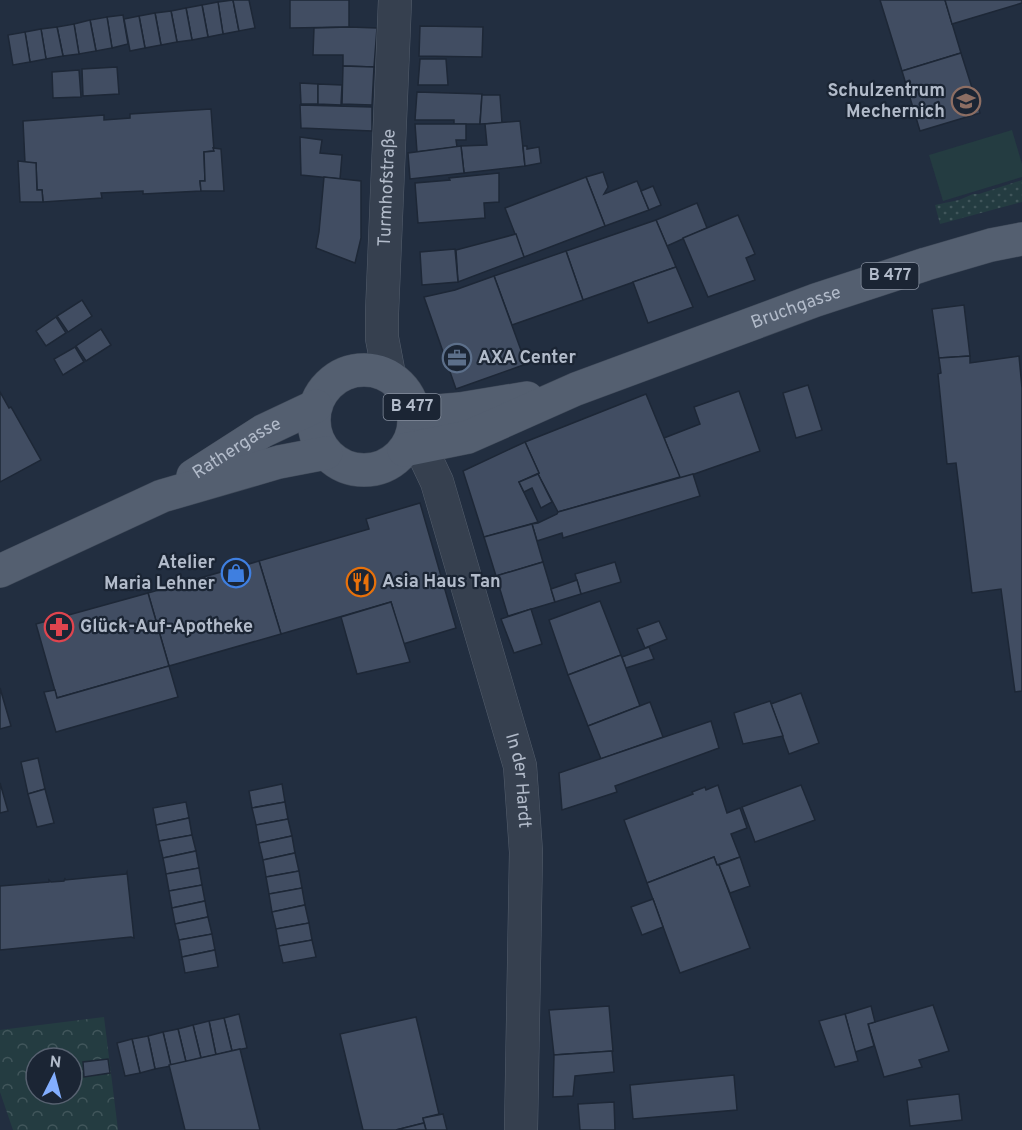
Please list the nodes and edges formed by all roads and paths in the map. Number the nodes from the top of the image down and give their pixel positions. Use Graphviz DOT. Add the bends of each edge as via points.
graph roads {
  1 [pos="395,0"];
  2 [pos="1022,239"];
  3 [pos="389,375"];
  4 [pos="576,389"];
  5 [pos="316,406"];
  6 [pos="413,413"];
  7 [pos="412,448"];
  8 [pos="326,453"];
  9 [pos="162,496"];
  10 [pos="0,571"];
  11 [pos="521,1130"];
  1 -- 3 [label="street, Turmhofstraße" via="382,313"];
  2 -- 4 [label="main road, Bruchgasse / B 477" via="926,264 816,300"];
  3 -- 5 [label="main road, B 477" via="356,369 338,376 324,388"];
  3 -- 6 [label="main road, B 477" via="412,402"];
  4 -- 6 [label="main road, Bruchgasse / B 477"];
  4 -- 7 [label="main road, Bruchgasse / B 477" via="468,437"];
  5 -- 8 [label="main road" via="315,432"];
  5 -- 9 [label="main road, Rathergasse" via="263,431"];
  6 -- 7 [label="main road, B 477"];
  7 -- 8 [label="main road, B 477" via="385,466 373,469 345,466"];
  7 -- 11 [label="street, In der Hardt" via="436,482 520,766 526,852"];
  8 -- 9 [label="main road, Rathergasse" via="279,462"];
  9 -- 10 [label="main road, Rathergasse"];
}
